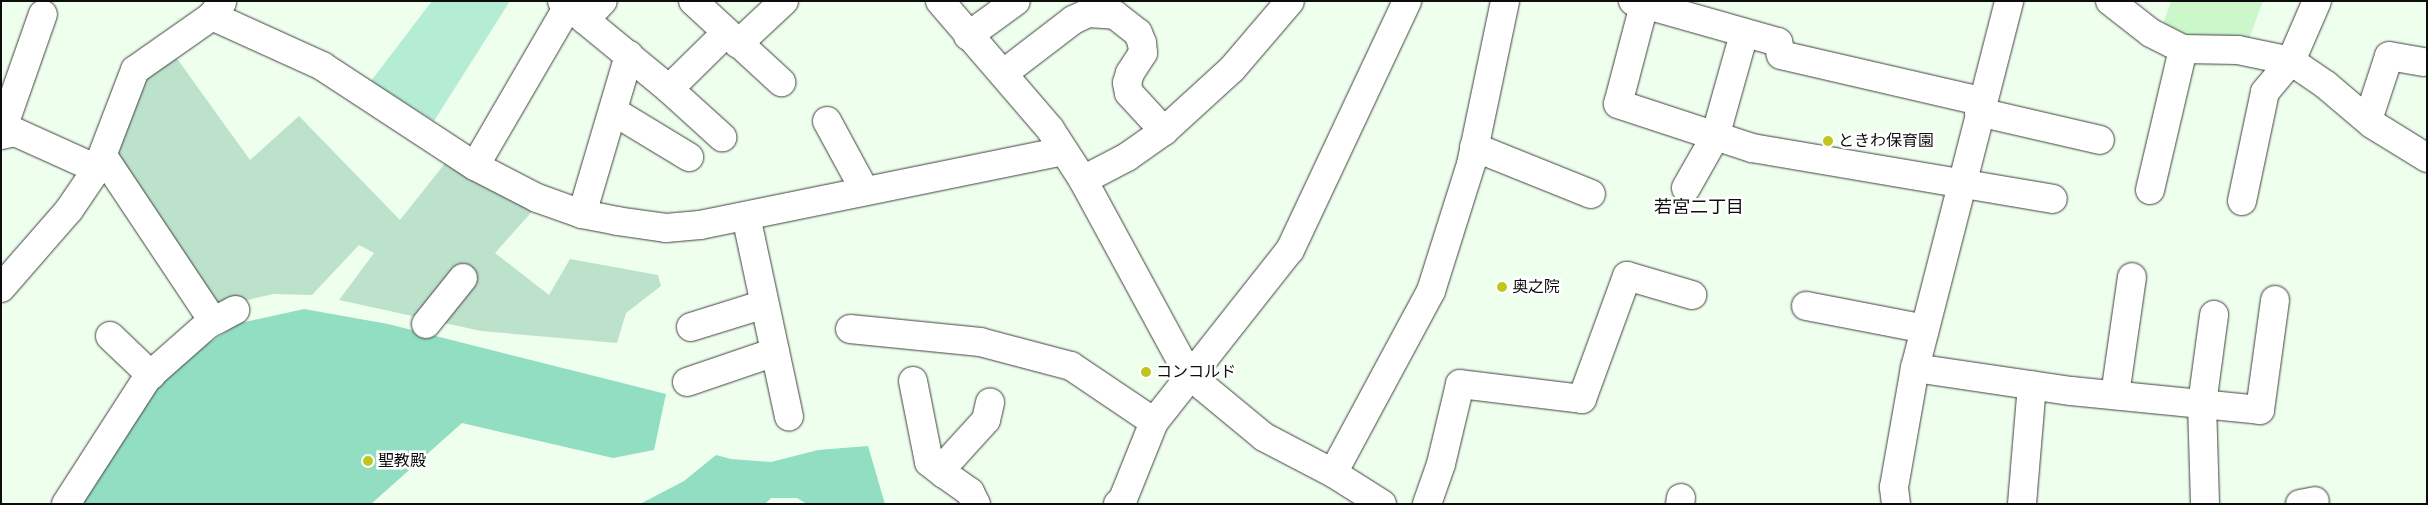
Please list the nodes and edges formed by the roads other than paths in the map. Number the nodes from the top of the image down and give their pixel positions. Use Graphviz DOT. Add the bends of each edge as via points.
graph roads {
  1 [pos="693,1"];
  2 [pos="784,1"];
  3 [pos="940,1"];
  4 [pos="1016,1"];
  5 [pos="1407,1"];
  6 [pos="1505,1"];
  7 [pos="2010,1"];
  8 [pos="2110,1"];
  9 [pos="2317,1"];
  10 [pos="1638,3"];
  11 [pos="1283,4"];
  12 [pos="579,7"];
  13 [pos="218,9"];
  14 [pos="43,14"];
  15 [pos="1744,34"];
  16 [pos="968,36"];
  17 [pos="732,38"];
  18 [pos="2183,49"];
  19 [pos="629,55"];
  20 [pos="2291,61"];
  21 [pos="2423,62"];
  22 [pos="1004,73"];
  23 [pos="781,82"];
  24 [pos="669,89"];
  25 [pos="1980,107"];
  26 [pos="613,111"];
  27 [pos="2368,120"];
  28 [pos="827,121"];
  29 [pos="1164,131"];
  30 [pos="3,133"];
  31 [pos="722,137"];
  32 [pos="1715,137"];
  33 [pos="2100,140"];
  34 [pos="1474,147"];
  35 [pos="1064,151"];
  36 [pos="689,157"];
  37 [pos="2427,158"];
  38 [pos="100,162"];
  39 [pos="475,166"];
  40 [pos="1083,180"];
  41 [pos="1961,183"];
  42 [pos="1686,188"];
  43 [pos="2150,190"];
  44 [pos="865,191"];
  45 [pos="1591,194"];
  46 [pos="2054,199"];
  47 [pos="2242,201"];
  48 [pos="582,214"];
  49 [pos="746,216"];
  50 [pos="2132,277"];
  51 [pos="463,278"];
  52 [pos="1,288"];
  53 [pos="1692,295"];
  54 [pos="2275,300"];
  55 [pos="765,304"];
  56 [pos="1806,306"];
  57 [pos="2214,315"];
  58 [pos="426,324"];
  59 [pos="691,327"];
  60 [pos="850,329"];
  61 [pos="1925,329"];
  62 [pos="110,336"];
  63 [pos="775,352"];
  64 [pos="1915,368"];
  65 [pos="150,375"];
  66 [pos="1189,375"];
  67 [pos="913,381"];
  68 [pos="687,382"];
  69 [pos="2032,385"];
  70 [pos="2115,395"];
  71 [pos="990,402"];
  72 [pos="2202,404"];
  73 [pos="789,416"];
  74 [pos="1154,422"];
  75 [pos="1334,473"];
  76 [pos="944,474"];
  77 [pos="66,504"];
  78 [pos="976,504"];
  79 [pos="1118,504"];
  80 [pos="1382,504"];
  81 [pos="1427,504"];
  82 [pos="1896,504"];
  83 [pos="2022,504"];
  84 [pos="2205,504"];
  1 -- 17 [label="street"];
  2 -- 17 [label="street"];
  3 -- 16 [label="street"];
  4 -- 16 [label="street"];
  5 -- 66 [label="street" via="1290,250"];
  6 -- 34 [label="street"];
  7 -- 25 [label="street"];
  8 -- 18 [label="street" via="2151,33"];
  9 -- 20 [label="street"];
  10 -- 15 [label="street"];
  10 -- 32 [label="street" via="1618,104"];
  11 -- 29 [label="street" via="1232,69"];
  12 -- 19 [label="street"];
  12 -- 39 [label="street"];
  13 -- 38 [label="street" via="135,70"];
  13 -- 39 [label="street" via="322,66"];
  14 -- 30 [label="street"];
  15 -- 25 [label="street" via="1778,42 1781,55"];
  15 -- 32 [label="street"];
  16 -- 22 [label="street"];
  17 -- 23 [label="street"];
  17 -- 24 [label="street"];
  18 -- 20 [label="street" via="2238,50"];
  18 -- 43 [label="street"];
  19 -- 24 [label="street"];
  19 -- 26 [label="street"];
  20 -- 27 [label="street" via="2326,84"];
  20 -- 47 [label="street" via="2265,92"];
  21 -- 27 [label="street" via="2389,56"];
  22 -- 29 [label="street" via="1072,20 1088,13 1115,15 1138,33 1142,43 1143,53 1127,83 1129,93"];
  22 -- 35 [label="street"];
  24 -- 31 [label="street"];
  25 -- 33 [label="street"];
  25 -- 41 [label="street"];
  26 -- 36 [label="street"];
  26 -- 48 [label="street"];
  27 -- 37 [label="street"];
  28 -- 44 [label="street"];
  29 -- 40 [label="street" via="1127,157"];
  30 -- 38 [label="street" via="15,132"];
  32 -- 41 [label="street" via="1752,148"];
  32 -- 42 [label="street"];
  34 -- 45 [label="street"];
  34 -- 75 [label="street" via="1431,291"];
  35 -- 40 [label="street"];
  35 -- 44 [label="street"];
  38 -- 52 [label="street" via="69,210"];
  38 -- 65 [label="street" via="224,316"];
  39 -- 48 [label="street" via="537,198"];
  40 -- 66 [label="street"];
  41 -- 46 [label="street"];
  41 -- 61 [label="street"];
  44 -- 49 [label="street"];
  48 -- 49 [label="street" via="666,228"];
  49 -- 55 [label="street"];
  50 -- 70 [label="street"];
  51 -- 58 [label="street"];
  53 -- 81 [label="street" via="1627,276 1582,399 1460,384 1441,464"];
  54 -- 72 [label="street" via="2260,410"];
  55 -- 59 [label="street"];
  55 -- 63 [label="street"];
  56 -- 61 [label="street"];
  57 -- 72 [label="street"];
  60 -- 74 [label="street" via="980,342 1071,366"];
  61 -- 64 [label="street"];
  62 -- 65 [label="street"];
  63 -- 68 [label="street"];
  63 -- 73 [label="street"];
  64 -- 69 [label="street"];
  64 -- 82 [label="street" via="1894,487"];
  65 -- 77 [label="street"];
  66 -- 74 [label="street"];
  66 -- 75 [label="street" via="1264,437"];
  67 -- 76 [label="street" via="929,462"];
  69 -- 70 [label="street"];
  69 -- 83 [label="street"];
  70 -- 72 [label="street"];
  71 -- 76 [label="street" via="986,420 946,464"];
  72 -- 84 [label="street"];
  74 -- 79 [label="street" via="1123,499"];
  75 -- 80 [label="street"];
  76 -- 78 [label="street" via="970,492"];
}
